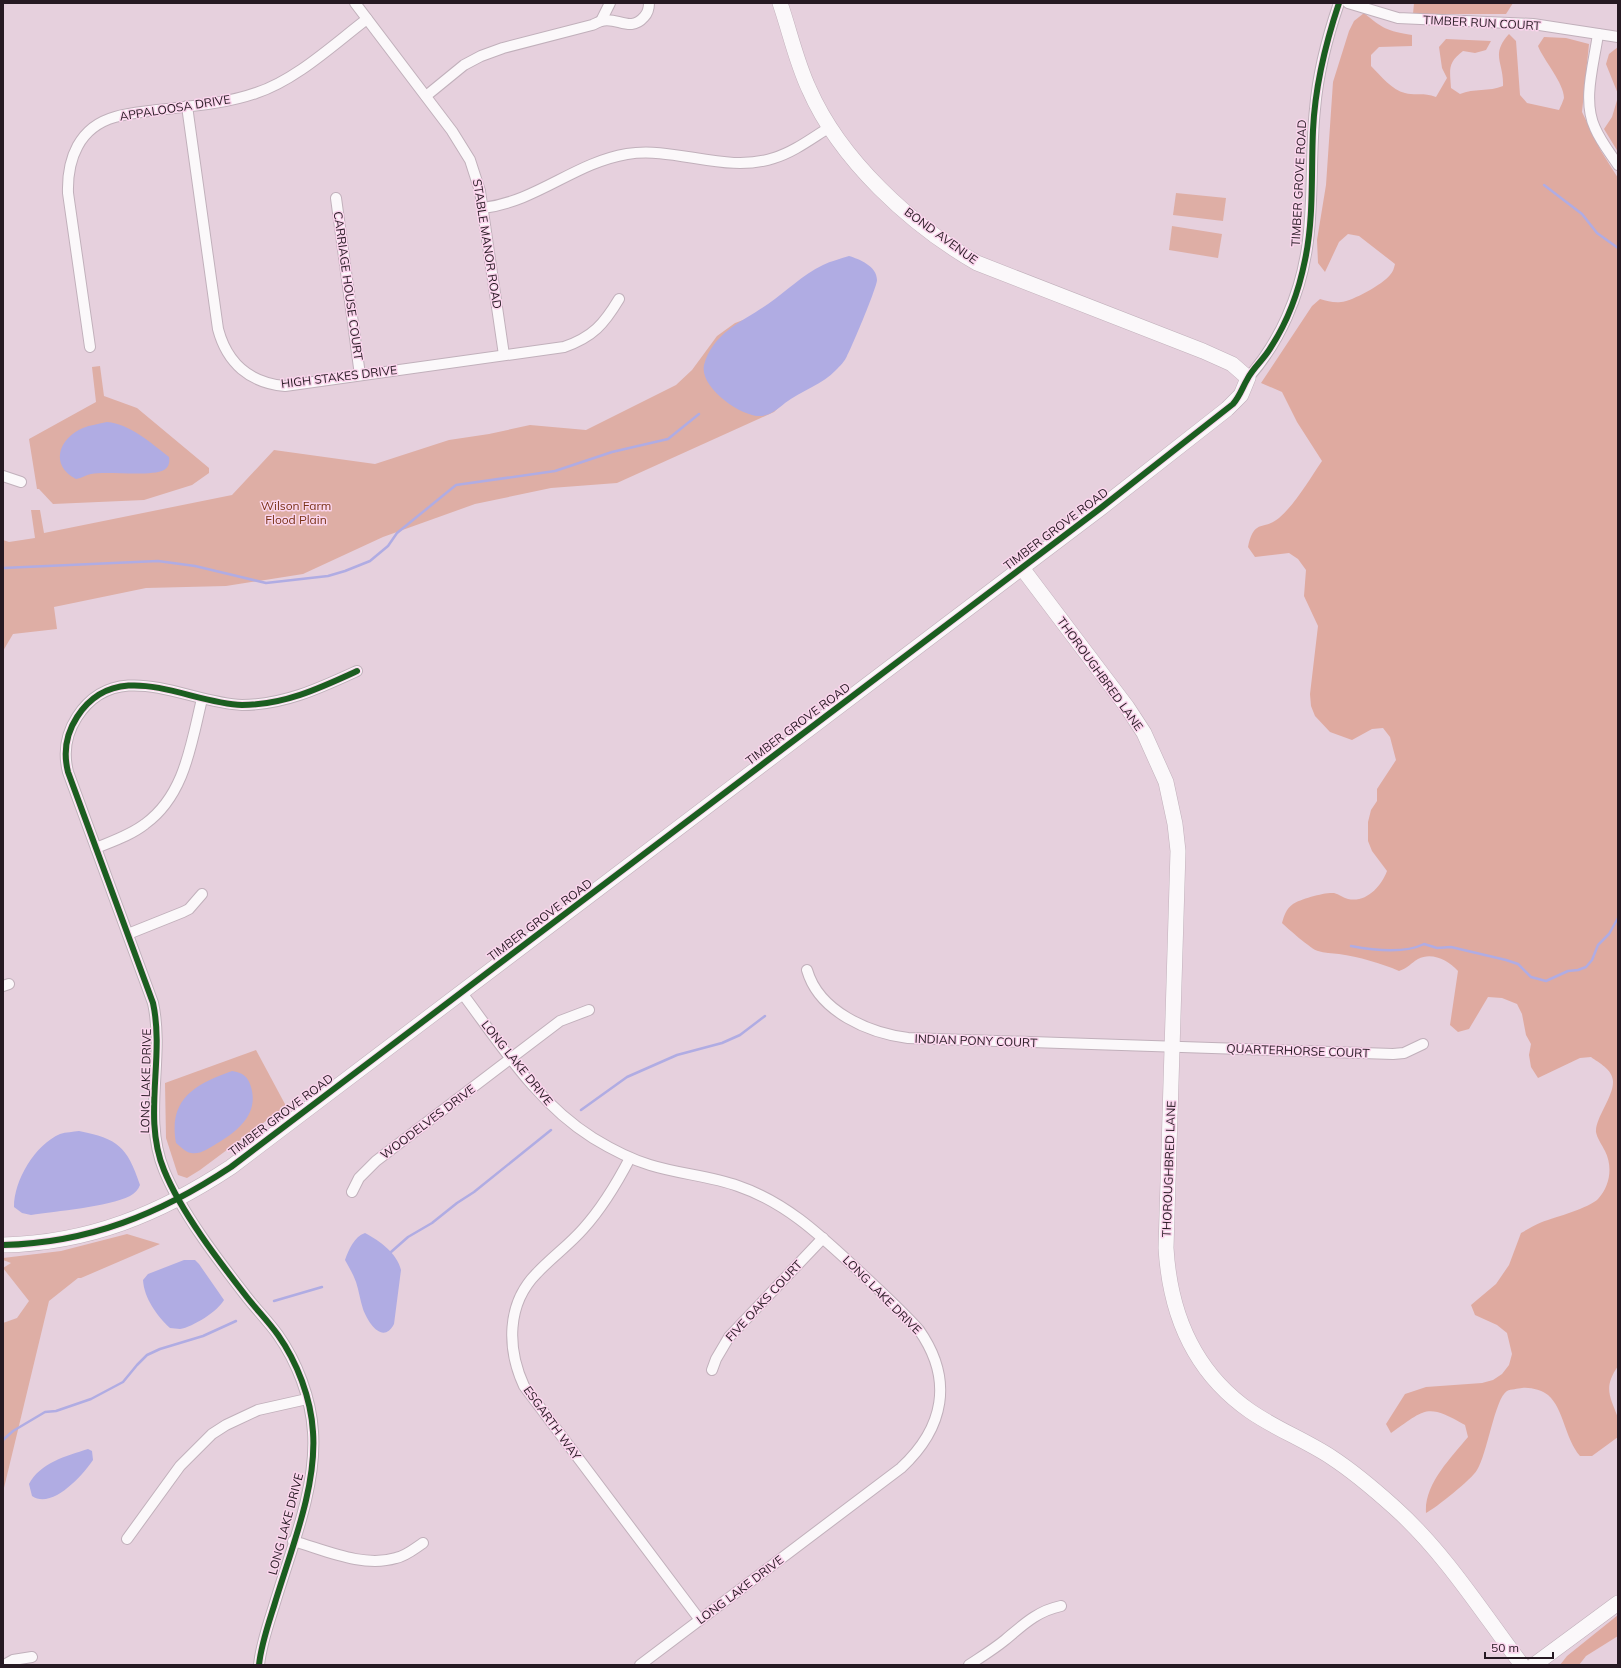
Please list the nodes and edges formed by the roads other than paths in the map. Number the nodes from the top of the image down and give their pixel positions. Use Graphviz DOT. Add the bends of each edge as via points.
graph roads {
  1 [pos="355,3"];
  2 [pos="610,3"];
  3 [pos="649,3"];
  4 [pos="780,3"];
  5 [pos="1338,3"];
  6 [pos="1348,3"];
  7 [pos="367,18"];
  8 [pos="601,21"];
  9 [pos="1598,34"];
  10 [pos="1618,36"];
  11 [pos="426,96"];
  12 [pos="187,106"];
  13 [pos="830,127"];
  14 [pos="1618,165"];
  15 [pos="336,198"];
  16 [pos="483,208"];
  17 [pos="619,299"];
  18 [pos="90,347"];
  19 [pos="504,355"];
  20 [pos="360,375"];
  21 [pos="1248,378"];
  22 [pos="3,476"];
  23 [pos="21,482"];
  24 [pos="1022,568"];
  25 [pos="357,671"];
  26 [pos="202,699"];
  27 [pos="96,848"];
  28 [pos="202,894"];
  29 [pos="128,934"];
  30 [pos="807,970"];
  31 [pos="462,994"];
  32 [pos="589,1010"];
  33 [pos="1423,1044"];
  34 [pos="1172,1047"];
  35 [pos="511,1058"];
  36 [pos="630,1158"];
  37 [pos="352,1192"];
  38 [pos="179,1199"];
  39 [pos="823,1238"];
  40 [pos="3,1245"];
  41 [pos="712,1370"];
  42 [pos="307,1399"];
  43 [pos="127,1539"];
  44 [pos="293,1541"];
  45 [pos="423,1543"];
  46 [pos="1618,1603"];
  47 [pos="1060,1606"];
  48 [pos="700,1620"];
  49 [pos="32,1657"];
  50 [pos="4,1665"];
  51 [pos="259,1665"];
  52 [pos="640,1665"];
  53 [pos="969,1665"];
  54 [pos="1522,1665"];
  55 [pos="1534,1665"];
  1 -- 7 [label="street, STABLE MANOR ROAD"];
  2 -- 8 [label="street"];
  3 -- 8 [label="street" via="646,15 636,24"];
  4 -- 13 [label="street, BOND AVENUE" via="802,73"];
  5 -- 21 [label="street, TIMBER GROVE ROAD" via="1319,76 1313,129 1309,237 1305,261 1279,334"];
  6 -- 9 [label="street, TIMBER RUN COURT" via="1398,18 1533,24"];
  7 -- 11 [label="street, STABLE MANOR ROAD"];
  7 -- 12 [label="street, APPALOOSA DRIVE" via="300,70 270,88 241,98"];
  8 -- 11 [label="street" via="481,56 454,73"];
  9 -- 10 [label="street, TIMBER RUN COURT"];
  9 -- 14 [label="street" via="1590,89 1591,115 1603,142"];
  11 -- 16 [label="street, STABLE MANOR ROAD" via="466,154 476,178"];
  12 -- 18 [label="street, APPALOOSA DRIVE" via="114,117 89,133 72,156 68,193"];
  12 -- 20 [label="street, HIGH STAKES DRIVE" via="218,329 228,354 241,370 271,385 285,386"];
  13 -- 16 [label="street" via="795,149 762,161 734,162 654,152 613,157 589,165 517,201"];
  13 -- 21 [label="street, BOND AVENUE" via="886,194 962,254 995,272 1203,351 1232,364"];
  15 -- 20 [label="street, CARRIAGE HOUSE COURT"];
  16 -- 19 [label="street, STABLE MANOR ROAD"];
  17 -- 19 [label="street, HIGH STAKES DRIVE" via="599,328 577,343"];
  19 -- 20 [label="street, HIGH STAKES DRIVE"];
  21 -- 24 [label="street, TIMBER GROVE ROAD" via="1241,395 1227,409"];
  22 -- 23 [label="street"];
  24 -- 31 [label="street, TIMBER GROVE ROAD"];
  24 -- 34 [label="street, THOROUGHBRED LANE" via="1137,721 1151,745 1166,782 1176,824 1178,851"];
  25 -- 26 [label="street, LONG LAKE DRIVE" via="298,696 269,703 242,704"];
  26 -- 27 [label="street" via="185,767 168,801 145,824 130,834"];
  26 -- 27 [label="street, LONG LAKE DRIVE" via="154,686 123,685 98,695 80,712 66,742 65,761"];
  27 -- 29 [label="street, LONG LAKE DRIVE"];
  28 -- 29 [label="street" via="189,909"];
  29 -- 38 [label="street, LONG LAKE DRIVE" via="157,1020 155,1137 163,1167"];
  30 -- 34 [label="street, INDIAN PONY COURT" via="815,989 845,1016 870,1029 895,1037 944,1041"];
  31 -- 35 [label="street, LONG LAKE DRIVE"];
  31 -- 38 [label="street, TIMBER GROVE ROAD" via="231,1167"];
  32 -- 35 [label="street, WOODELVES DRIVE" via="560,1021"];
  33 -- 34 [label="street, QUARTERHORSE COURT" via="1404,1053 1393,1054"];
  34 -- 54 [label="street, THOROUGHBRED LANE" via="1167,1270 1176,1313 1187,1339 1199,1360 1231,1396 1250,1411 1332,1457 1397,1509 1438,1554"];
  35 -- 36 [label="street, LONG LAKE DRIVE" via="534,1087 565,1118 593,1138"];
  35 -- 37 [label="street, WOODELVES DRIVE" via="376,1161 359,1178"];
  36 -- 39 [label="street, LONG LAKE DRIVE" via="668,1170 725,1182 753,1192 791,1212"];
  36 -- 48 [label="street, ESGARTH WAY" via="597,1213 568,1246 544,1265 527,1285 512,1327 512,1351 524,1386"];
  38 -- 40 [label="street, TIMBER GROVE ROAD" via="146,1215 86,1235 54,1242"];
  38 -- 42 [label="street, LONG LAKE DRIVE" via="221,1262 279,1336 297,1370"];
  39 -- 41 [label="street, FIVE OAKS COURT" via="729,1337"];
  39 -- 48 [label="street, LONG LAKE DRIVE" via="908,1318 928,1342 939,1375 941,1391 934,1424 915,1455 901,1468"];
  42 -- 43 [label="street" via="258,1410 212,1434 180,1466"];
  42 -- 44 [label="street, LONG LAKE DRIVE" via="313,1430 312,1467"];
  44 -- 45 [label="street" via="370,1561 396,1559"];
  44 -- 51 [label="street, LONG LAKE DRIVE"];
  46 -- 55 [label="street"];
  47 -- 53 [label="street" via="1038,1614"];
  48 -- 52 [label="street, LONG LAKE DRIVE"];
  49 -- 50 [label="street" via="13,1660"];
}
